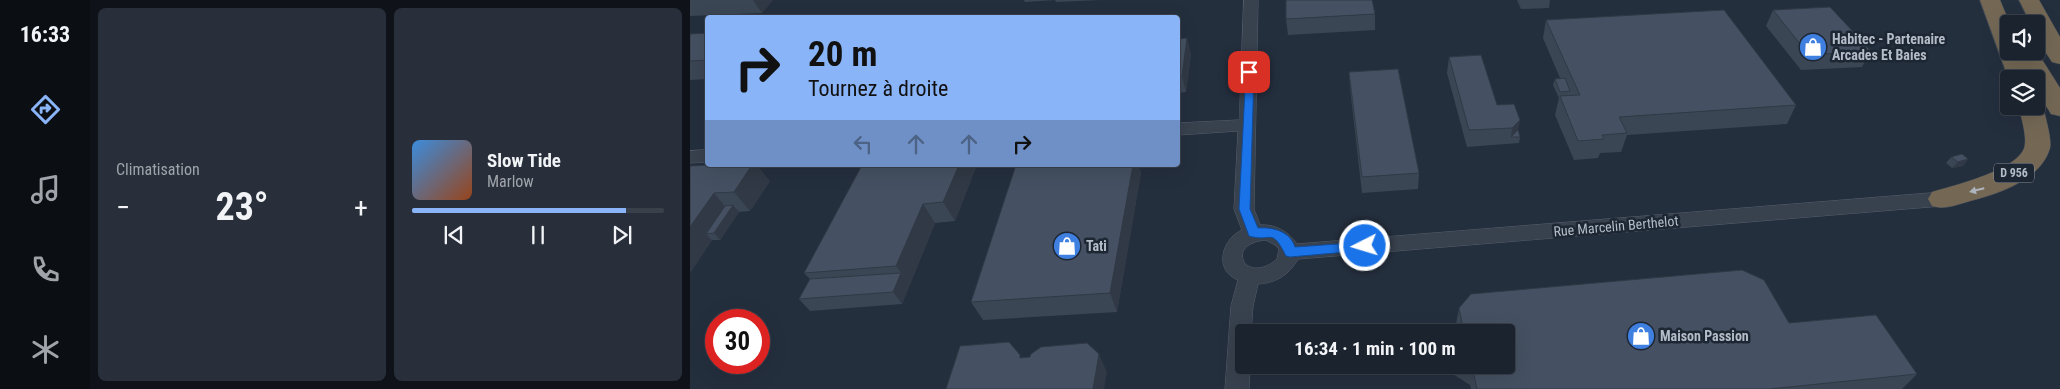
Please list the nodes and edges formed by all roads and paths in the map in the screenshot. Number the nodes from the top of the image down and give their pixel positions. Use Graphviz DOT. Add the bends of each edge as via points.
graph roads {
  1 [pos="1252,0"];
  2 [pos="1990,0"];
  3 [pos="1996,0"];
  4 [pos="2019,0"];
  5 [pos="2029,0"];
  6 [pos="2005,15"];
  7 [pos="2028,15"];
  8 [pos="2045,41"];
  9 [pos="2060,57"];
  10 [pos="2031,60"];
  11 [pos="2060,64"];
  12 [pos="2017,70"];
  13 [pos="2060,108"];
  14 [pos="2033,115"];
  15 [pos="1247,125"];
  16 [pos="1180,129"];
  17 [pos="690,156"];
  18 [pos="705,156"];
  19 [pos="1942,199"];
  20 [pos="1253,233"];
  21 [pos="1290,252"];
  22 [pos="1249,276"];
  23 [pos="1237,389"];
  1 -- 15 [label="street"];
  2 -- 12 [label="highway"];
  3 -- 6 [label="highway"];
  4 -- 7 [label="highway"];
  5 -- 9 [label="highway"];
  8 -- 11 [label="highway"];
  10 -- 13 [label="highway"];
  14 -- 19 [label="highway, D 956, one-way" via="2038,145 2034,156 2017,171 1987,187"];
  15 -- 16 [label="street"];
  15 -- 20 [label="street" via="1244,209"];
  17 -- 18 [label="street"];
  19 -- 21 [label="street, Rue Marcelin Berthelot"];
  20 -- 21 [label="street" via="1268,232 1281,237"];
  20 -- 22 [label="street" via="1234,246 1231,256 1233,265"];
  21 -- 22 [label="street" via="1280,270 1269,275"];
  22 -- 23 [label="street" via="1242,306"];
}
